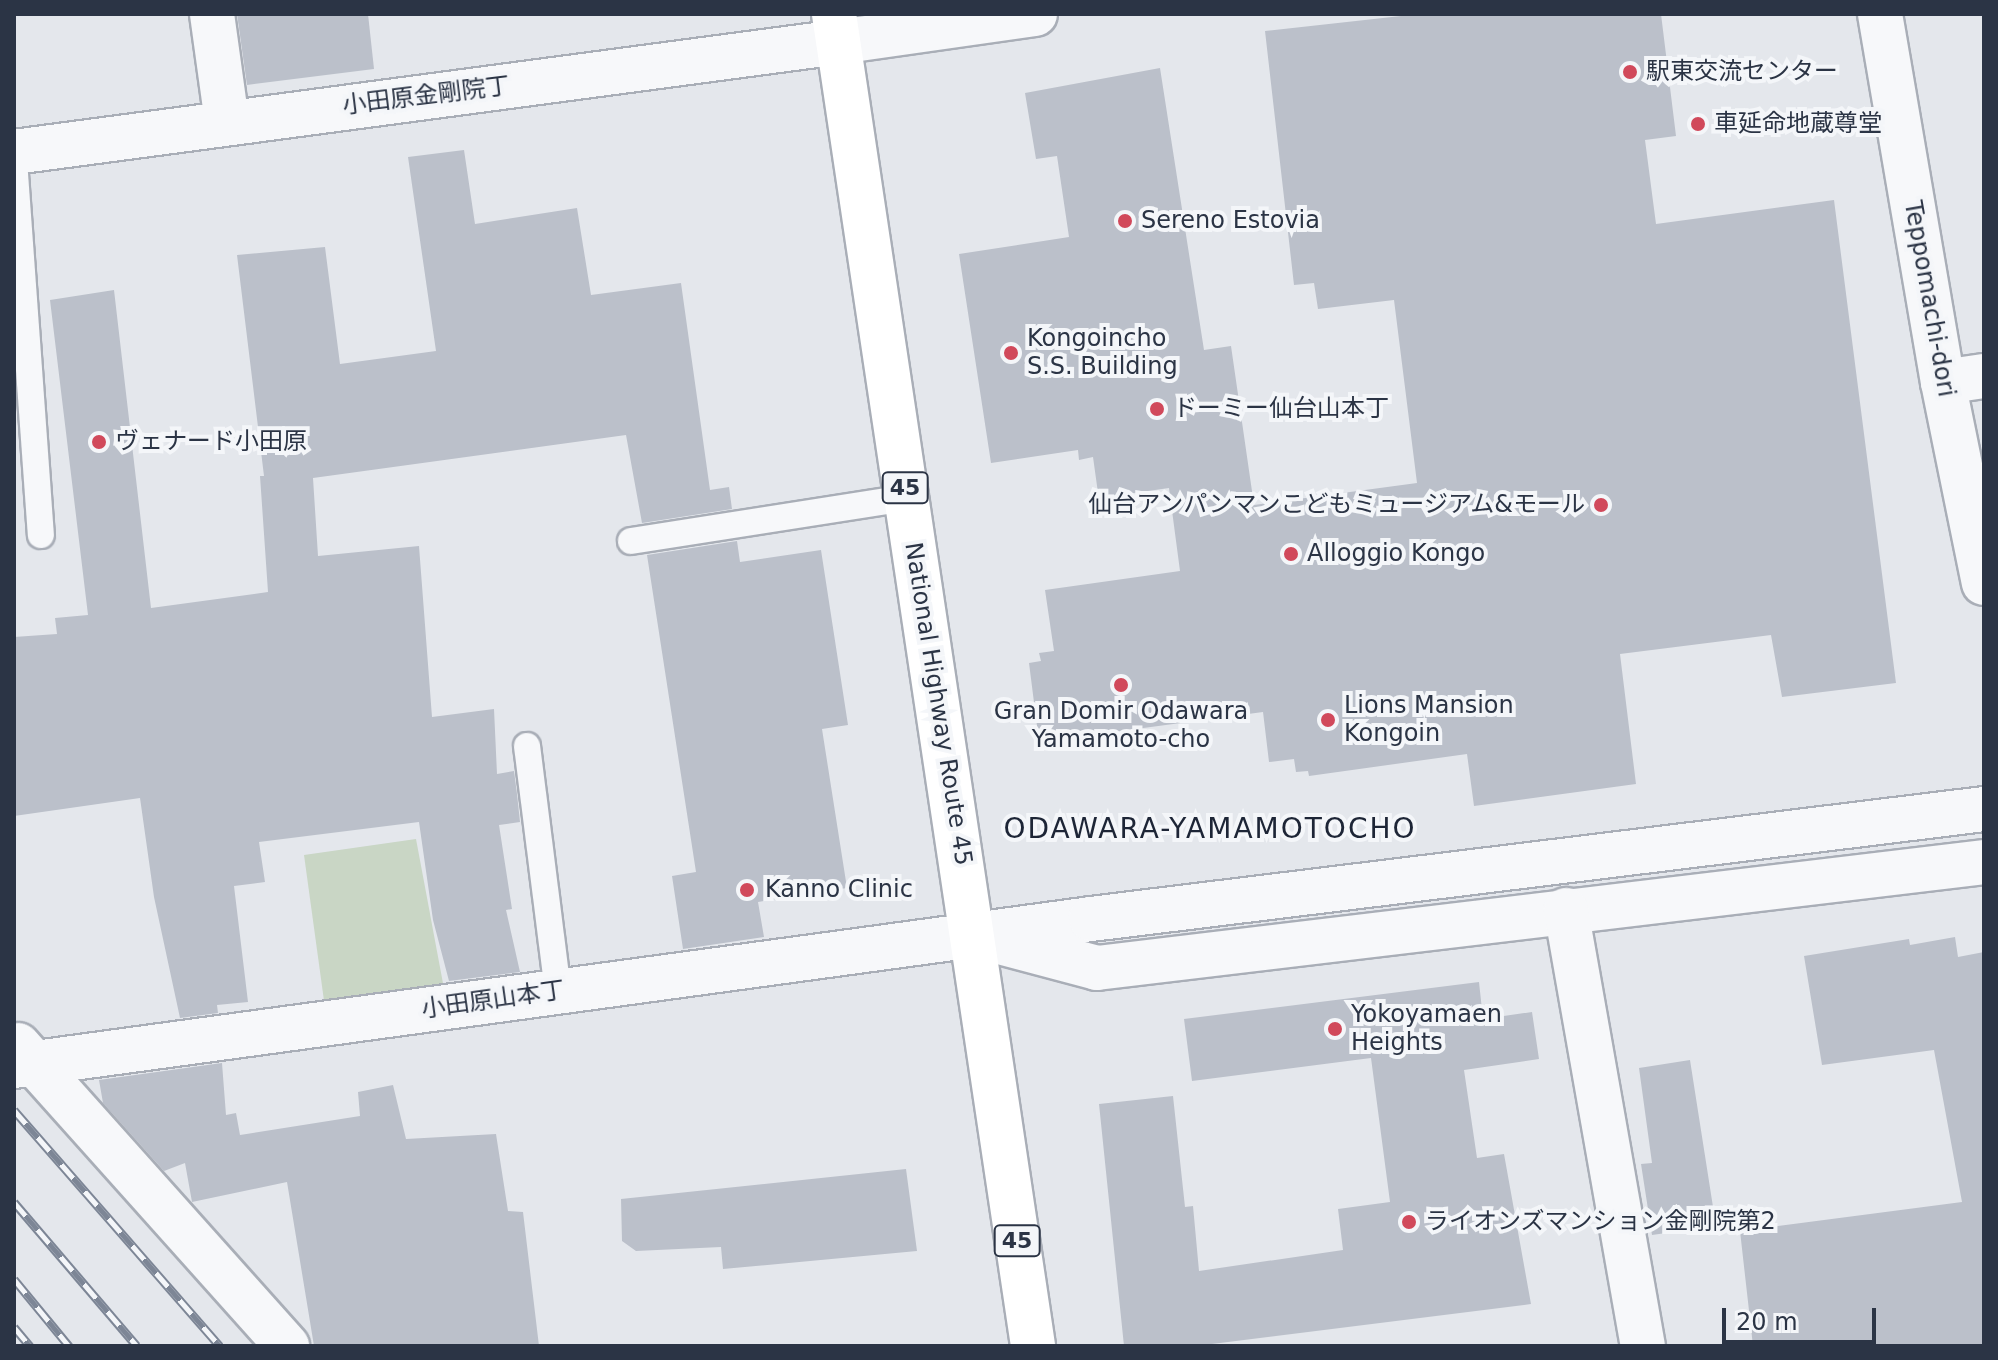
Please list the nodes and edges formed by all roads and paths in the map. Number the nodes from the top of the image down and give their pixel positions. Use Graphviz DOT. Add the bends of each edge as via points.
graph roads {
  1 [pos="212,14"];
  2 [pos="1035,14"];
  3 [pos="1880,14"];
  4 [pos="836,28"];
  5 [pos="227,122"];
  6 [pos="14,152"];
  7 [pos="14,160"];
  8 [pos="1964,379"];
  9 [pos="907,498"];
  10 [pos="41,535"];
  11 [pos="631,541"];
  12 [pos="1984,583"];
  13 [pos="527,746"];
  14 [pos="1984,809"];
  15 [pos="1984,862"];
  16 [pos="1566,910"];
  17 [pos="973,935"];
  18 [pos="558,991"];
  19 [pos="21,1056"];
  20 [pos="287,1346"];
  21 [pos="1033,1346"];
  22 [pos="1643,1346"];
  1 -- 5 [label="street"];
  2 -- 4 [label="street, 小田原金剛院丁"];
  3 -- 8 [label="street, Teppomachi-dori"];
  4 -- 5 [label="street, 小田原金剛院丁"];
  4 -- 9 [label="highway, National Highway Route 45 / 45"];
  5 -- 6 [label="street, 小田原金剛院丁"];
  7 -- 10 [label="lane"];
  8 -- 12 [label="street, Teppomachi-dori"];
  9 -- 11 [label="lane"];
  9 -- 17 [label="highway, National Highway Route 45 / 45"];
  13 -- 18 [label="lane"];
  14 -- 17 [label="street, 小田原山本丁"];
  15 -- 16 [label="street"];
  16 -- 17 [label="street" via="1097,968"];
  16 -- 22 [label="street"];
  17 -- 18 [label="street, 小田原山本丁"];
  17 -- 21 [label="highway, National Highway Route 45 / 45"];
  18 -- 19 [label="street, 小田原山本丁"];
  19 -- 20 [label="street"];
}
